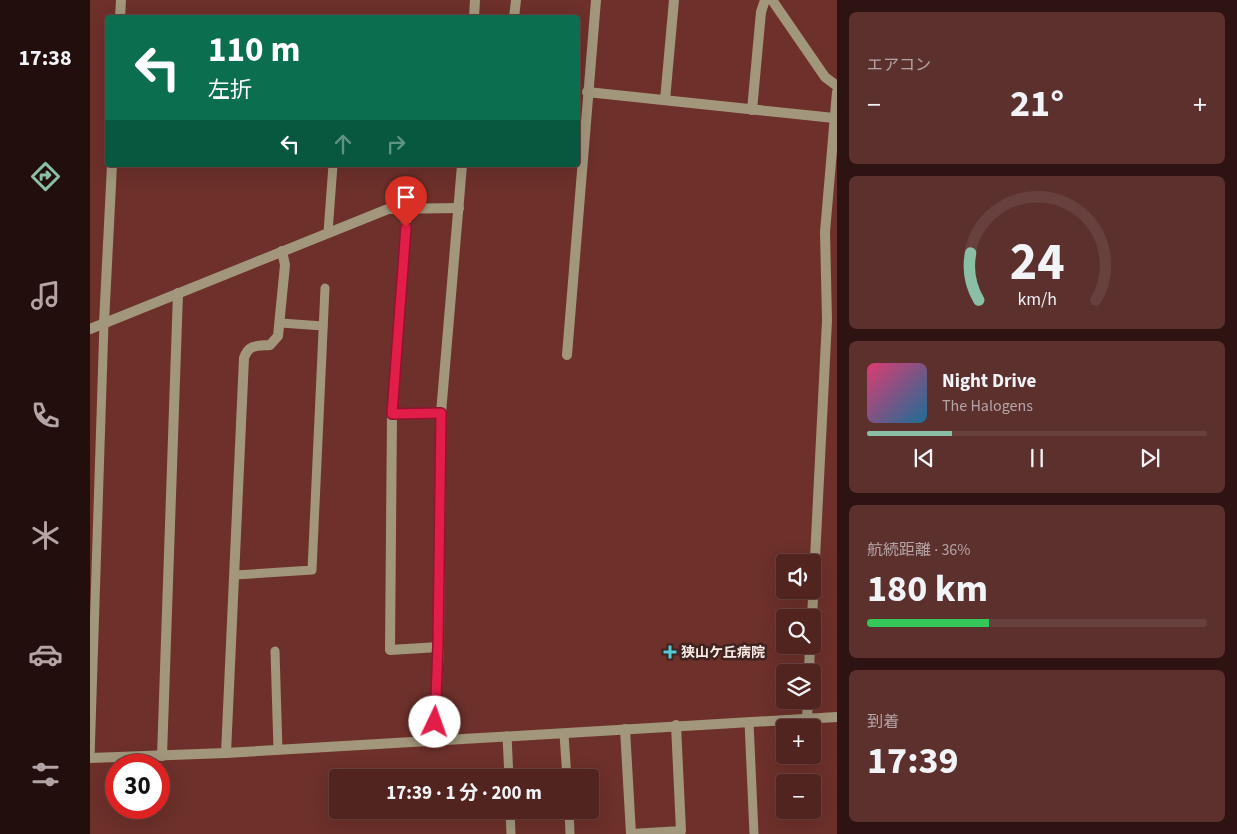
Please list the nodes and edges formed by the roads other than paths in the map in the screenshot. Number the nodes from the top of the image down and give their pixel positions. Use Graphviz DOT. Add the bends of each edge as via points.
graph roads {
  1 [pos="121,0"];
  2 [pos="475,0"];
  3 [pos="516,0"];
  4 [pos="596,0"];
  5 [pos="674,0"];
  6 [pos="765,0"];
  7 [pos="772,0"];
  8 [pos="120,15"];
  9 [pos="474,15"];
  10 [pos="514,15"];
  11 [pos="837,86"];
  12 [pos="587,92"];
  13 [pos="837,92"];
  14 [pos="665,100"];
  15 [pos="752,110"];
  16 [pos="834,118"];
  17 [pos="112,167"];
  18 [pos="333,167"];
  19 [pos="462,167"];
  20 [pos="407,208"];
  21 [pos="459,208"];
  22 [pos="328,232"];
  23 [pos="282,251"];
  24 [pos="325,288"];
  25 [pos="178,293"];
  26 [pos="104,323"];
  27 [pos="281,323"];
  28 [pos="323,326"];
  29 [pos="90,329"];
  30 [pos="567,355"];
  31 [pos="441,413"];
  32 [pos="392,414"];
  33 [pos="235,576"];
  34 [pos="812,609"];
  35 [pos="438,646"];
  36 [pos="275,651"];
  37 [pos="808,709"];
  38 [pos="837,716"];
  39 [pos="807,718"];
  40 [pos="749,722"];
  41 [pos="676,726"];
  42 [pos="625,728"];
  43 [pos="564,734"];
  44 [pos="507,736"];
  45 [pos="434,741"];
  46 [pos="278,750"];
  47 [pos="226,753"];
  48 [pos="162,754"];
  49 [pos="170,756"];
  50 [pos="90,758"];
  51 [pos="105,758"];
  52 [pos="509,769"];
  53 [pos="566,769"];
  54 [pos="510,819"];
  55 [pos="569,819"];
  56 [pos="511,834"];
  57 [pos="570,834"];
  58 [pos="754,834"];
  1 -- 8 [label="street"];
  2 -- 9 [label="street"];
  3 -- 10 [label="street"];
  4 -- 12 [label="street"];
  5 -- 14 [label="street"];
  6 -- 15 [label="street" via="761,12"];
  7 -- 11 [label="street" via="825,77"];
  12 -- 14 [label="street"];
  12 -- 30 [label="street"];
  13 -- 16 [label="street"];
  14 -- 15 [label="street"];
  15 -- 16 [label="street"];
  16 -- 34 [label="street" via="825,232 827,320"];
  17 -- 26 [label="street"];
  18 -- 22 [label="lane"];
  19 -- 21 [label="street"];
  20 -- 21 [label="street"];
  20 -- 22 [label="street" via="388,209"];
  20 -- 32 [label="street"];
  21 -- 31 [label="street"];
  22 -- 23 [label="street"];
  23 -- 25 [label="street"];
  23 -- 27 [label="street" via="285,265"];
  24 -- 28 [label="lane"];
  25 -- 26 [label="street"];
  25 -- 48 [label="street"];
  26 -- 29 [label="street"];
  26 -- 50 [label="lane"];
  27 -- 28 [label="lane"];
  27 -- 33 [label="street" via="278,336 270,345 252,346 244,358"];
  28 -- 33 [label="lane" via="312,570"];
  31 -- 32 [label="street"];
  31 -- 35 [label="street"];
  32 -- 35 [label="street" via="390,650"];
  33 -- 47 [label="street"];
  35 -- 45 [label="street"];
  36 -- 46 [label="lane"];
  37 -- 39 [label="street"];
  38 -- 39 [label="street"];
  39 -- 40 [label="street"];
  40 -- 41 [label="street"];
  40 -- 58 [label="lane"];
  41 -- 42 [label="street"];
  41 -- 42 [label="street" via="681,831 630,834"];
  42 -- 43 [label="street"];
  43 -- 44 [label="street"];
  43 -- 53 [label="lane"];
  44 -- 45 [label="street"];
  44 -- 52 [label="lane"];
  45 -- 46 [label="street"];
  46 -- 47 [label="street"];
  47 -- 49 [label="street"];
  50 -- 51 [label="street"];
  54 -- 56 [label="lane"];
  55 -- 57 [label="lane"];
}
